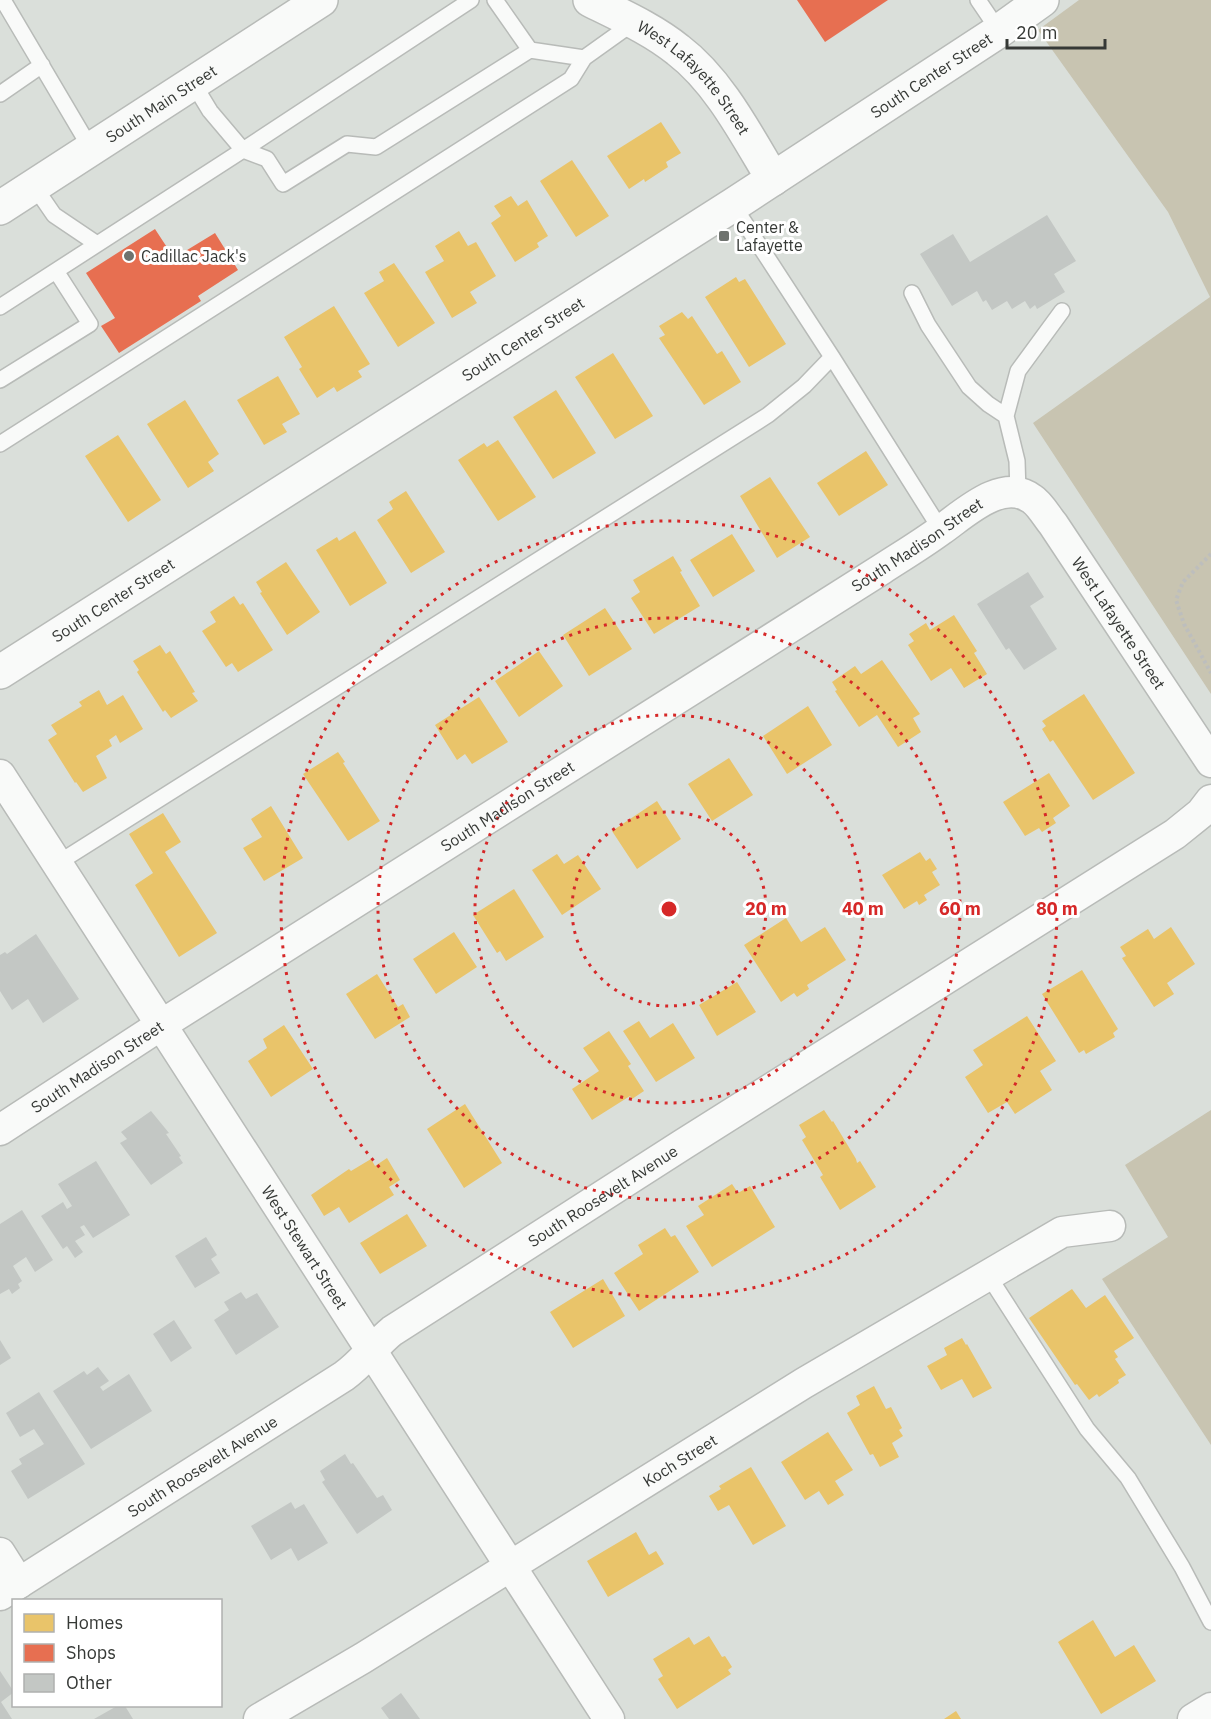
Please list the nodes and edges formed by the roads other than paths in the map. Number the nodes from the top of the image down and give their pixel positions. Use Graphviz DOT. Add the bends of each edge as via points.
graph roads {
  1 [pos="3,0"];
  2 [pos="321,0"];
  3 [pos="471,0"];
  4 [pos="495,0"];
  5 [pos="590,0"];
  6 [pos="978,0"];
  7 [pos="1042,0"];
  8 [pos="633,23"];
  9 [pos="999,31"];
  10 [pos="530,50"];
  11 [pos="584,58"];
  12 [pos="42,65"];
  13 [pos="193,83"];
  14 [pos="0,94"];
  15 [pos="92,149"];
  16 [pos="243,150"];
  17 [pos="773,179"];
  18 [pos="34,186"];
  19 [pos="733,205"];
  20 [pos="0,208"];
  21 [pos="97,244"];
  22 [pos="57,271"];
  23 [pos="912,293"];
  24 [pos="3,301"];
  25 [pos="1062,311"];
  26 [pos="832,357"];
  27 [pos="0,380"];
  28 [pos="1006,416"];
  29 [pos="0,444"];
  30 [pos="1018,493"];
  31 [pos="941,530"];
  32 [pos="0,672"];
  33 [pos="1211,762"];
  34 [pos="0,775"];
  35 [pos="1211,800"];
  36 [pos="58,863"];
  37 [pos="161,1025"];
  38 [pos="0,1130"];
  39 [pos="1110,1226"];
  40 [pos="988,1275"];
  41 [pos="371,1349"];
  42 [pos="0,1553"];
  43 [pos="511,1567"];
  44 [pos="10,1589"];
  45 [pos="1211,1622"];
  46 [pos="1211,1708"];
  47 [pos="259,1719"];
  48 [pos="609,1719"];
  49 [pos="1193,1719"];
  1 -- 12 [label="lane"];
  2 -- 13 [label="main road, South Main Street"];
  3 -- 16 [label="lane"];
  4 -- 10 [label="lane"];
  5 -- 8 [label="main road, West Lafayette Street"];
  6 -- 9 [label="lane"];
  7 -- 9 [label="main road, South Center Street"];
  8 -- 11 [label="lane"];
  8 -- 17 [label="main road, West Lafayette Street" via="678,50 706,76"];
  9 -- 17 [label="main road, South Center Street"];
  10 -- 11 [label="lane"];
  10 -- 16 [label="lane" via="376,147 347,144 284,184 267,159"];
  11 -- 29 [label="lane" via="571,79"];
  12 -- 14 [label="lane"];
  12 -- 15 [label="lane"];
  13 -- 15 [label="main road, South Main Street"];
  13 -- 16 [label="lane" via="210,111"];
  15 -- 18 [label="main road, South Main Street"];
  16 -- 21 [label="lane"];
  17 -- 19 [label="main road, South Center Street"];
  18 -- 20 [label="main road, South Main Street"];
  18 -- 21 [label="lane" via="54,215"];
  19 -- 26 [label="lane"];
  19 -- 32 [label="main road, South Center Street"];
  21 -- 22 [label="lane"];
  22 -- 24 [label="lane"];
  22 -- 27 [label="lane" via="90,324"];
  23 -- 28 [label="lane" via="969,387"];
  25 -- 28 [label="lane" via="1018,371"];
  26 -- 31 [label="lane"];
  26 -- 36 [label="lane" via="768,415"];
  28 -- 30 [label="lane" via="1017,461"];
  30 -- 31 [label="street, South Madison Street" via="991,496"];
  30 -- 33 [label="street, West Lafayette Street" via="1032,499 1053,524"];
  31 -- 37 [label="street, South Madison Street"];
  34 -- 36 [label="street, West Stewart Street"];
  35 -- 41 [label="street, South Roosevelt Avenue" via="1174,834 662,1157 392,1331"];
  36 -- 37 [label="street, West Stewart Street"];
  37 -- 38 [label="street, South Madison Street"];
  37 -- 41 [label="street, West Stewart Street"];
  39 -- 40 [label="street, Koch Street" via="1062,1232"];
  40 -- 43 [label="street, Koch Street" via="804,1383"];
  40 -- 45 [label="lane" via="1087,1429 1128,1478"];
  41 -- 43 [label="street, West Stewart Street"];
  41 -- 44 [label="street, South Roosevelt Avenue" via="344,1376"];
  42 -- 44 [label="street"];
  43 -- 47 [label="street, Koch Street"];
  43 -- 48 [label="street, West Stewart Street"];
  46 -- 49 [label="street"];
}
